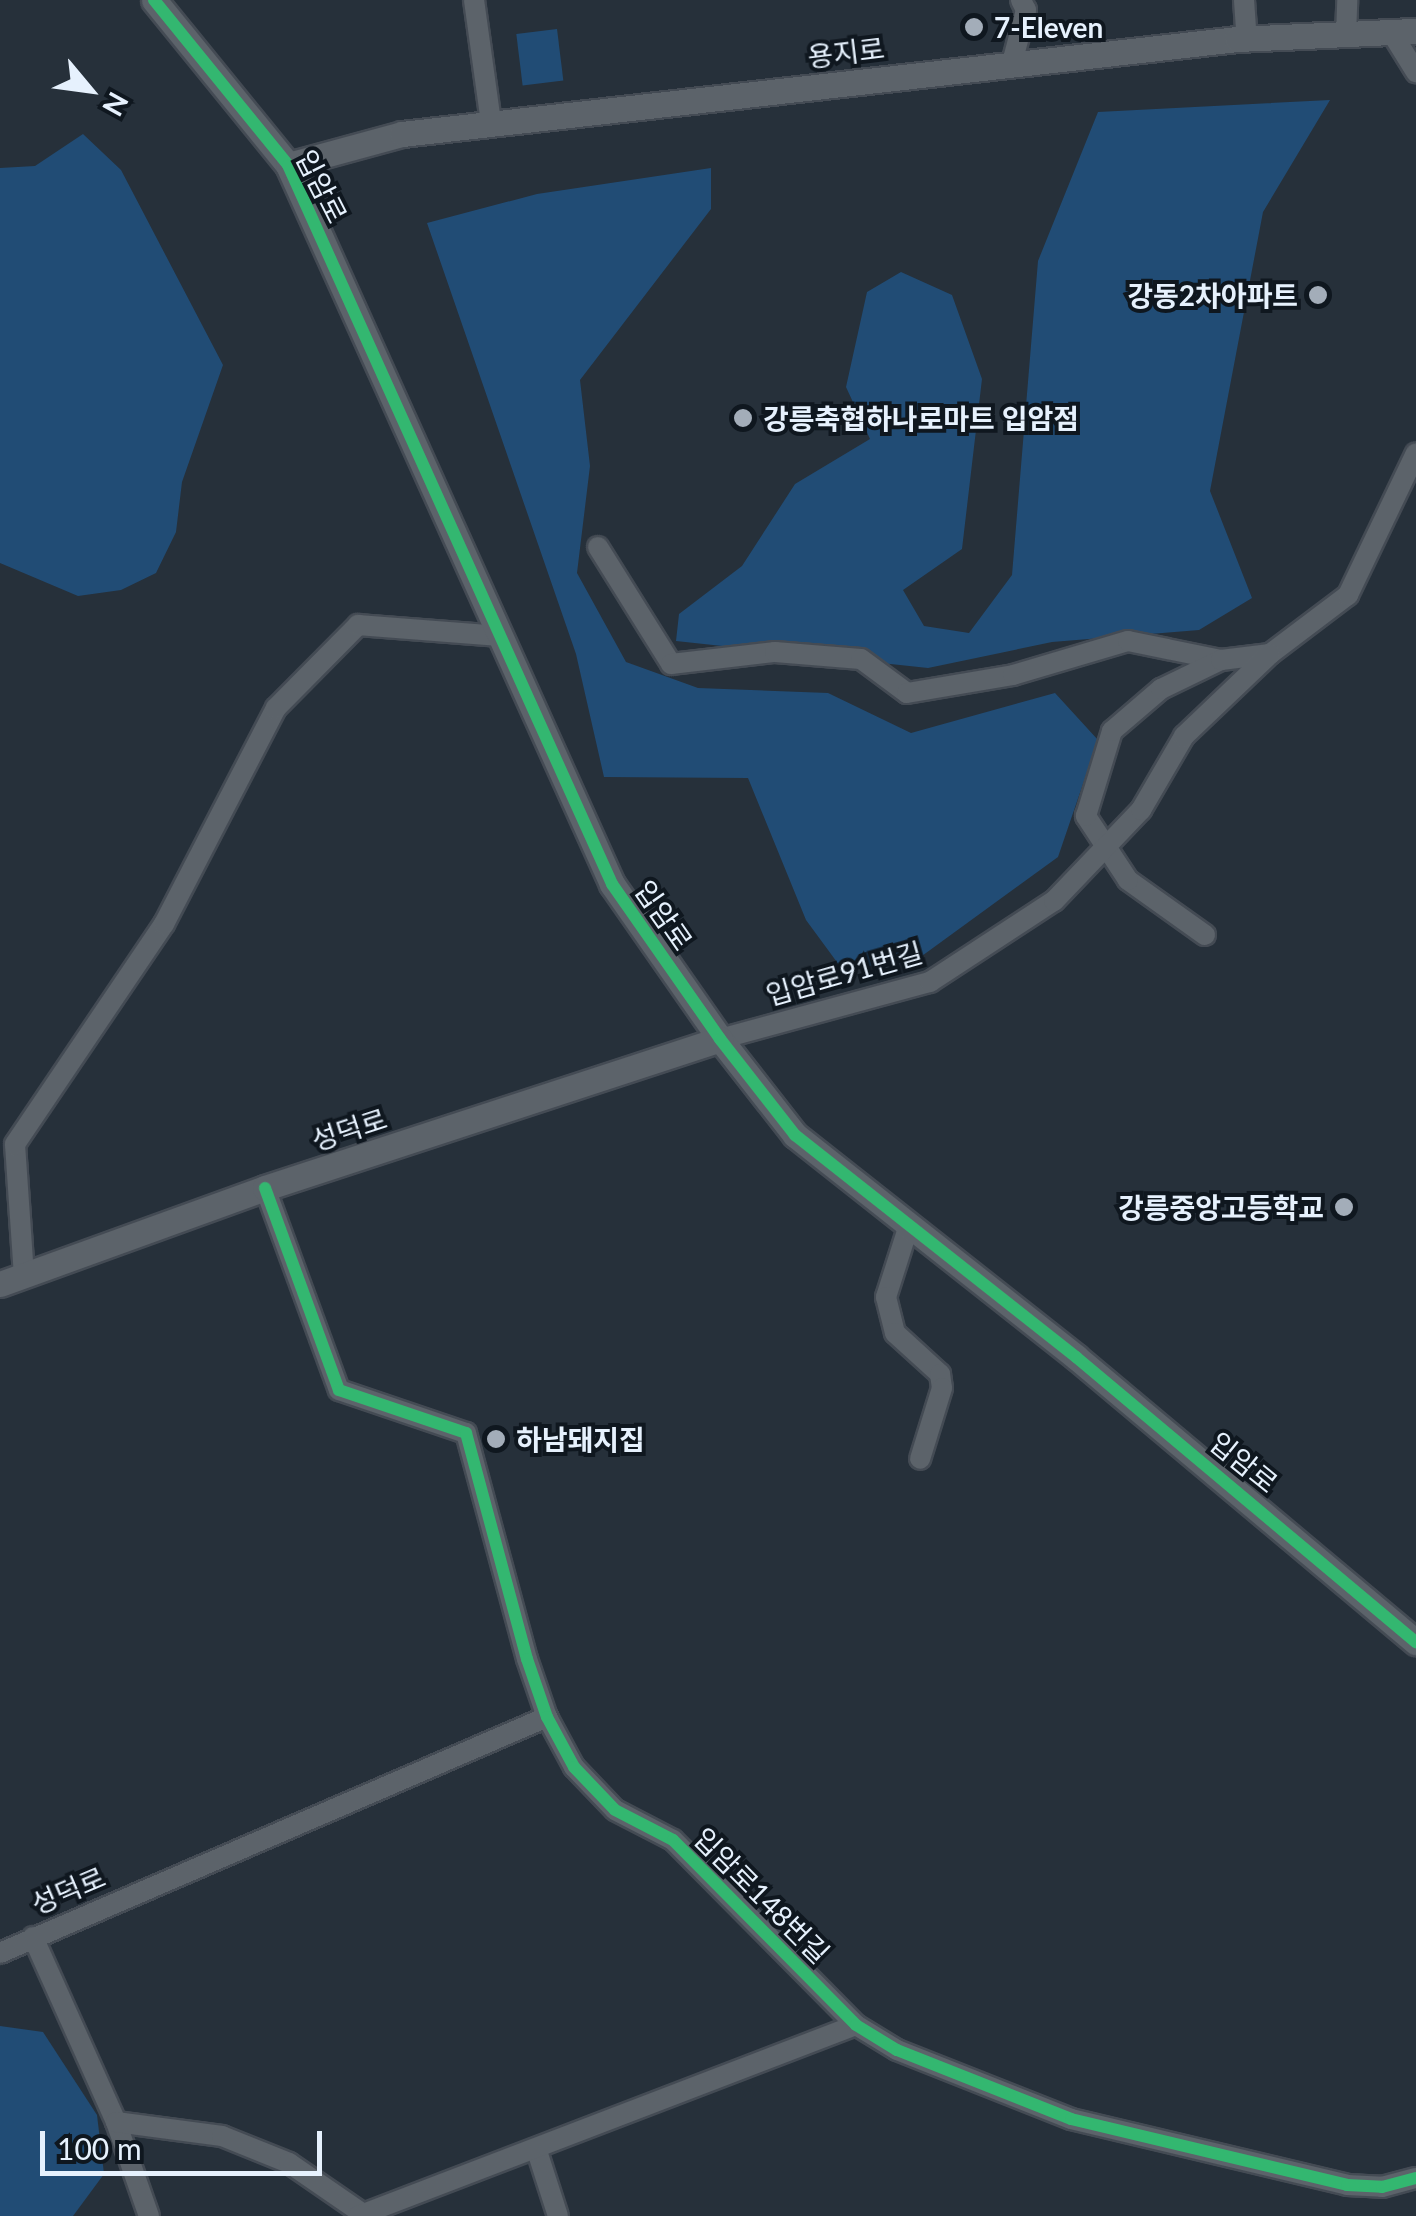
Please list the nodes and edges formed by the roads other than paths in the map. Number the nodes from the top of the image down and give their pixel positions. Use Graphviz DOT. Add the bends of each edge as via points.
graph roads {
  1 [pos="154,0"];
  2 [pos="474,0"];
  3 [pos="1021,0"];
  4 [pos="1244,0"];
  5 [pos="1346,0"];
  6 [pos="1404,33"];
  7 [pos="1346,37"];
  8 [pos="1246,38"];
  9 [pos="1012,63"];
  10 [pos="1416,72"];
  11 [pos="490,124"];
  12 [pos="288,165"];
  13 [pos="1416,452"];
  14 [pos="598,547"];
  15 [pos="500,636"];
  16 [pos="1270,654"];
  17 [pos="1221,660"];
  18 [pos="1108,850"];
  19 [pos="1204,936"];
  20 [pos="720,1039"];
  21 [pos="8,1143"];
  22 [pos="264,1188"];
  23 [pos="909,1225"];
  24 [pos="12,1280"];
  25 [pos="920,1458"];
  26 [pos="1416,1642"];
  27 [pos="547,1717"];
  28 [pos="33,1938"];
  29 [pos="0,1953"];
  30 [pos="856,2025"];
  31 [pos="116,2122"];
  32 [pos="536,2151"];
  33 [pos="1416,2178"];
  34 [pos="360,2215"];
  35 [pos="149,2216"];
  36 [pos="558,2216"];
  1 -- 12 [label="street, 입암로"];
  2 -- 11 [label="street"];
  3 -- 9 [label="street" via="1026,10"];
  4 -- 8 [label="street"];
  5 -- 7 [label="street"];
  6 -- 7 [label="street, 용지로"];
  6 -- 10 [label="street"];
  7 -- 8 [label="street, 용지로"];
  8 -- 9 [label="street, 용지로"];
  9 -- 11 [label="street, 용지로"];
  11 -- 12 [label="street, 용지로" via="402,134"];
  12 -- 15 [label="street, 입암로"];
  13 -- 16 [label="street, 입암로91번길" via="1348,594"];
  14 -- 17 [label="street" via="670,664 775,652 860,659 907,693 1013,675 1128,641"];
  15 -- 20 [label="street, 입암로" via="612,884"];
  15 -- 21 [label="street" via="358,624 276,708 164,924"];
  16 -- 17 [label="street"];
  16 -- 18 [label="street, 입암로91번길" via="1184,736"];
  17 -- 18 [label="street" via="1160,689 1112,731 1086,816"];
  18 -- 19 [label="street" via="1128,880"];
  18 -- 20 [label="street, 입암로91번길" via="1054,902 930,982"];
  20 -- 22 [label="street, 성덕로"];
  20 -- 23 [label="street, 입암로" via="795,1135"];
  21 -- 24 [label="street"];
  22 -- 24 [label="street, 성덕로"];
  22 -- 27 [label="street, 입암로148번길" via="339,1390 466,1432"];
  23 -- 25 [label="street" via="886,1297 895,1333 940,1374 942,1388"];
  23 -- 26 [label="street, 입암로"];
  27 -- 28 [label="street, 성덕로"];
  27 -- 30 [label="street, 입암로148번길" via="574,1767 615,1810 673,1840"];
  28 -- 29 [label="street, 성덕로"];
  28 -- 31 [label="street"];
  30 -- 32 [label="street"];
  30 -- 33 [label="street, 입암로148번길" via="898,2050 1070,2119 1348,2184 1382,2187"];
  31 -- 34 [label="street" via="222,2136 289,2162"];
  31 -- 35 [label="street"];
  32 -- 34 [label="street"];
  32 -- 36 [label="street"];
}
